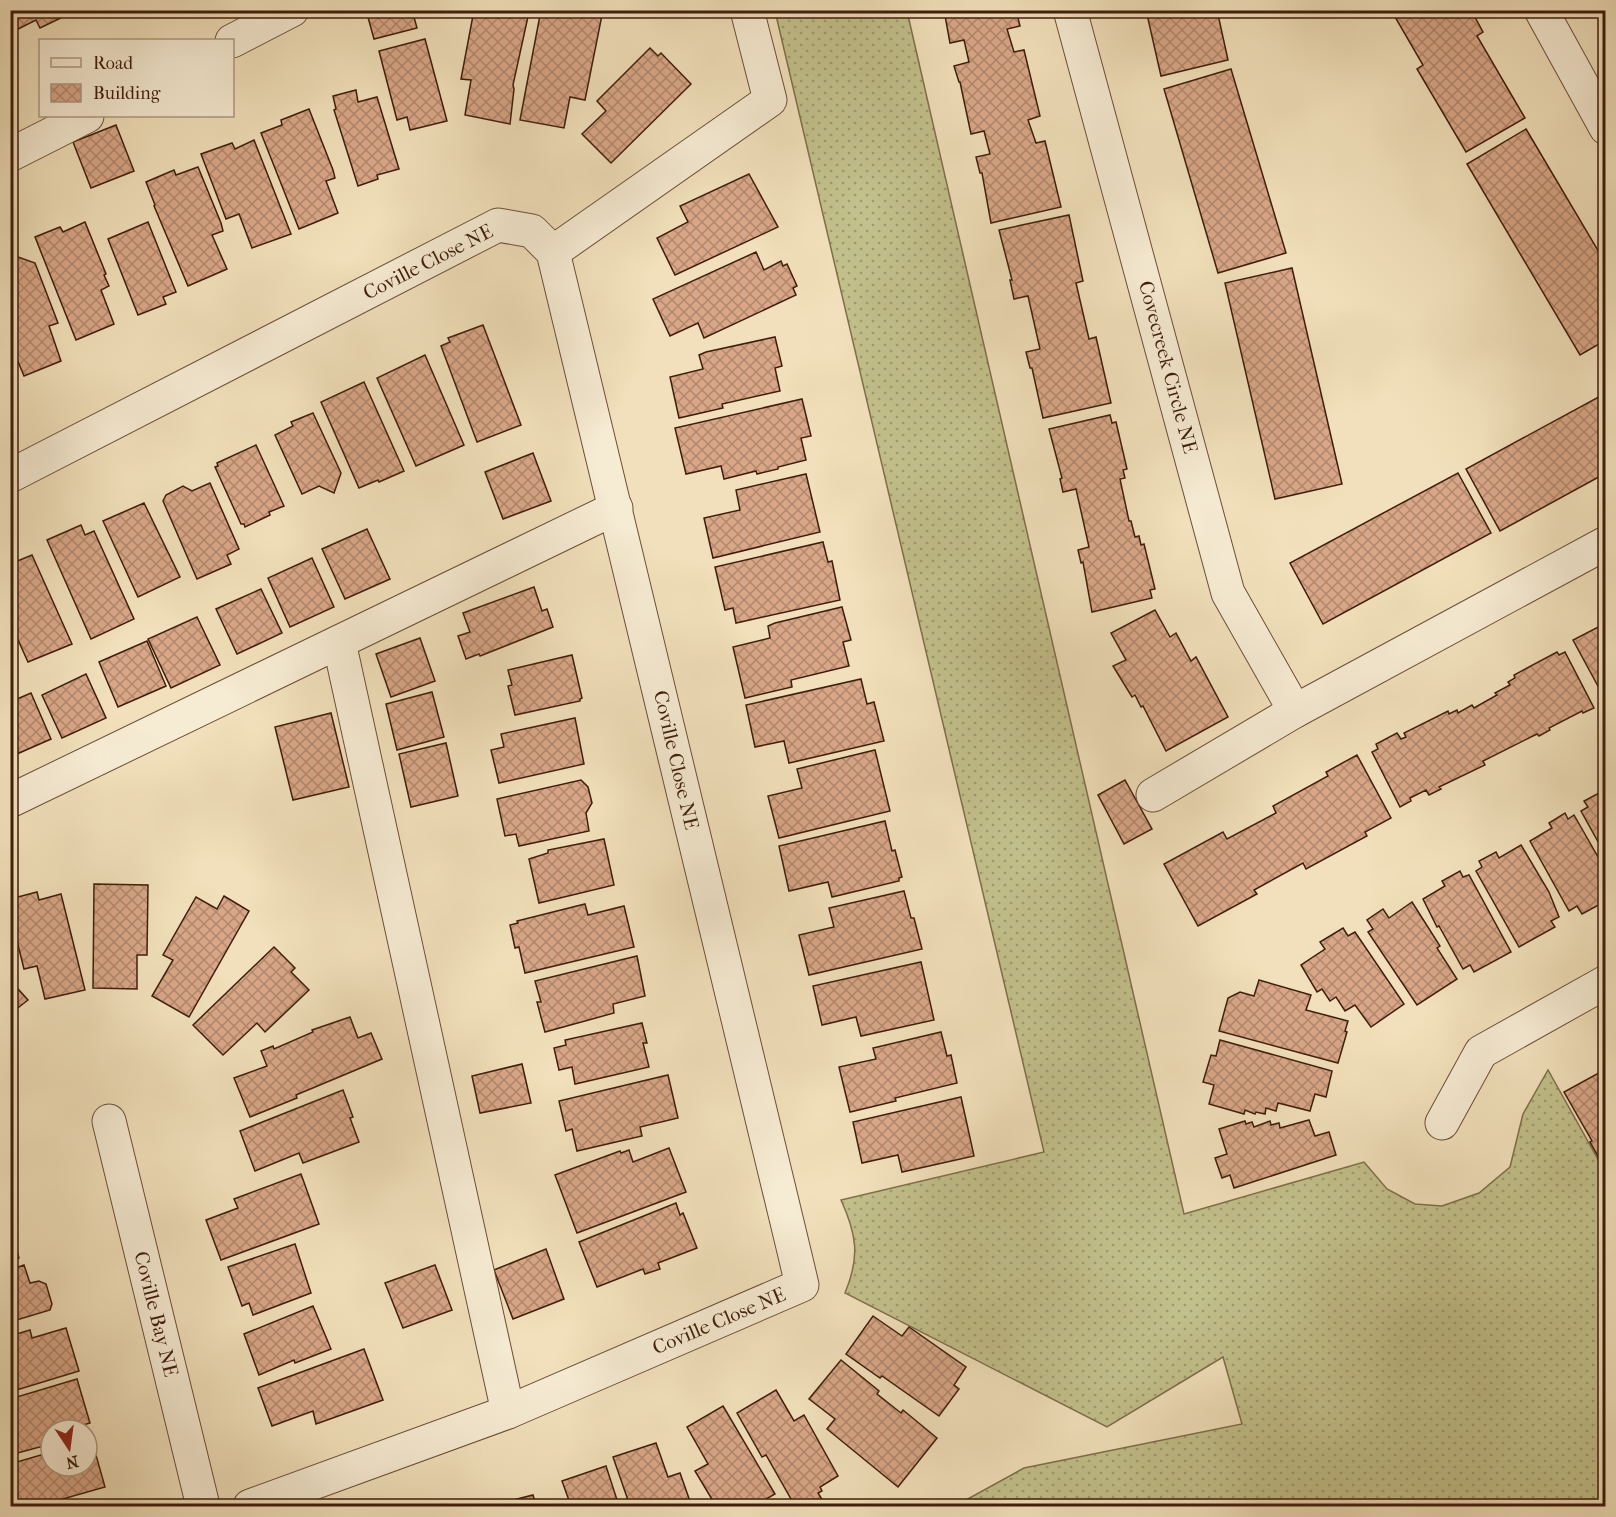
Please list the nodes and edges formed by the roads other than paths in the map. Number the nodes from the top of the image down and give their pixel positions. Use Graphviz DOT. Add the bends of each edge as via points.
graph roads {
  1 [pos="292,10"];
  2 [pos="747,10"];
  3 [pos="1070,10"];
  4 [pos="1541,10"];
  5 [pos="234,40"];
  6 [pos="85,117"];
  7 [pos="1605,128"];
  8 [pos="10,155"];
  9 [pos="554,252"];
  10 [pos="10,476"];
  11 [pos="616,508"];
  12 [pos="1605,543"];
  13 [pos="339,642"];
  14 [pos="1295,711"];
  15 [pos="1153,795"];
  16 [pos="10,801"];
  17 [pos="1605,982"];
  18 [pos="109,1121"];
  19 [pos="1442,1123"];
  20 [pos="508,1412"];
  21 [pos="203,1506"];
  22 [pos="249,1506"];
  1 -- 5 [label="street"];
  2 -- 9 [label="street" via="770,100"];
  3 -- 14 [label="street, Covecreek Circle NE" via="1228,592"];
  4 -- 7 [label="street"];
  6 -- 8 [label="street"];
  9 -- 10 [label="street, Coville Close NE" via="532,231 498,225"];
  9 -- 11 [label="street, Coville Close NE"];
  11 -- 13 [label="street"];
  11 -- 20 [label="street, Coville Close NE" via="802,1285"];
  12 -- 14 [label="street"];
  13 -- 16 [label="street"];
  13 -- 20 [label="street"];
  14 -- 15 [label="street"];
  17 -- 19 [label="street" via="1481,1052"];
  18 -- 21 [label="street, Coville Bay NE"];
  20 -- 22 [label="street, Coville Close NE"];
}
